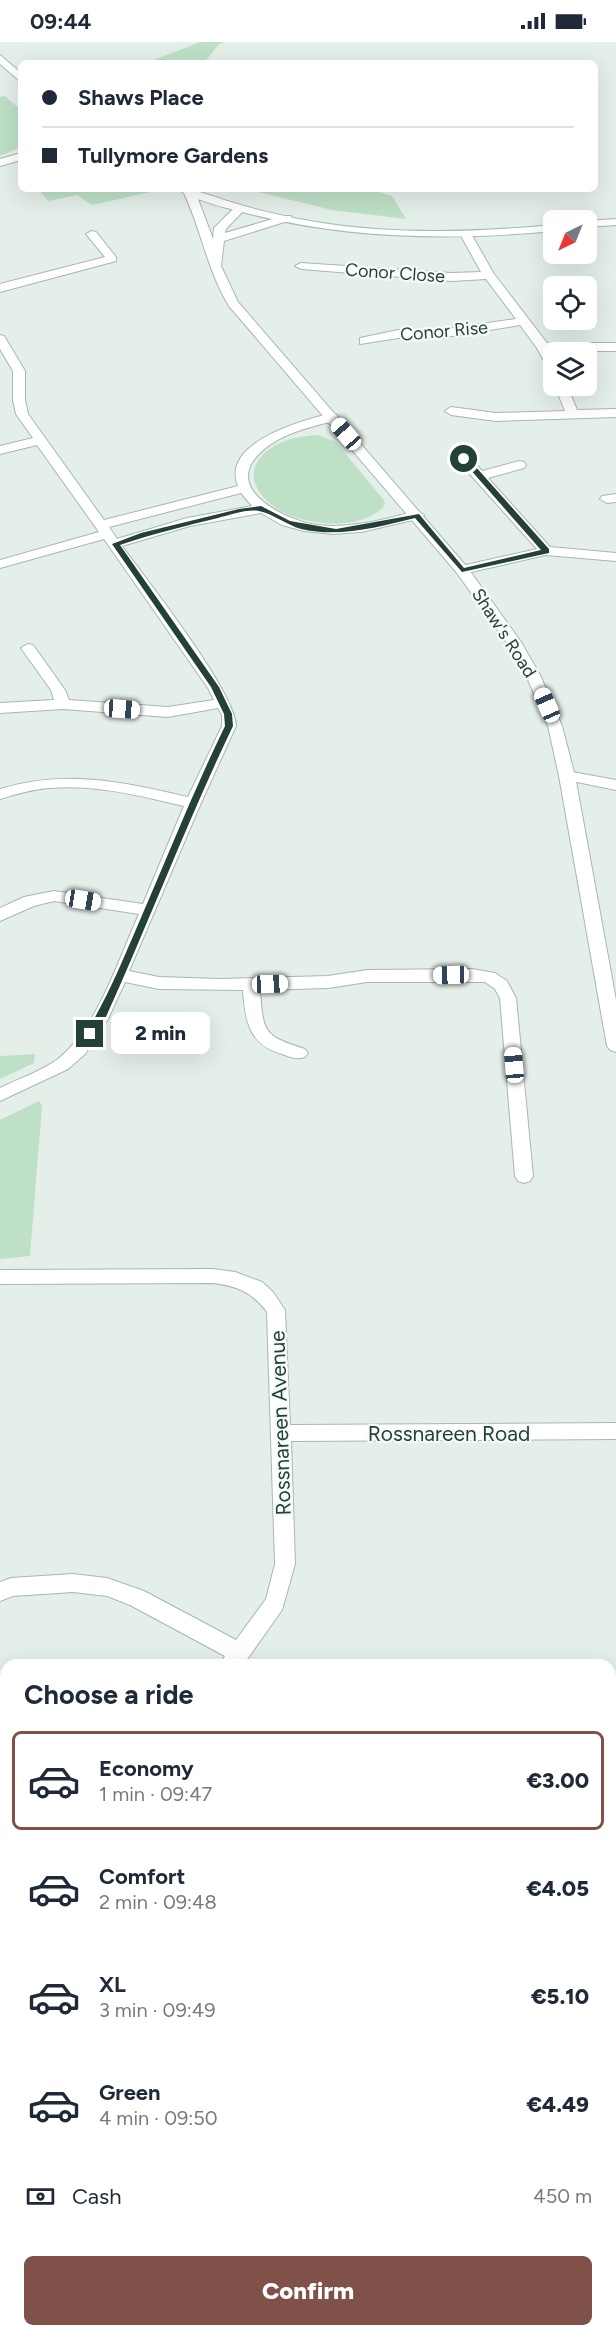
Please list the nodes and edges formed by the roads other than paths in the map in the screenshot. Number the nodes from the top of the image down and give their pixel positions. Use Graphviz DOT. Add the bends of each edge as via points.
graph roads {
  1 [pos="0,58"];
  2 [pos="0,71"];
  3 [pos="18,75"];
  4 [pos="18,78"];
  5 [pos="18,157"];
  6 [pos="0,163"];
  7 [pos="188,192"];
  8 [pos="193,192"];
  9 [pos="240,208"];
  10 [pos="287,218"];
  11 [pos="616,222"];
  12 [pos="597,223"];
  13 [pos="543,229"];
  14 [pos="92,234"];
  15 [pos="466,234"];
  16 [pos="220,239"];
  17 [pos="301,266"];
  18 [pos="215,267"];
  19 [pos="489,275"];
  20 [pos="0,288"];
  21 [pos="524,321"];
  22 [pos="363,341"];
  23 [pos="1,342"];
  24 [pos="543,347"];
  25 [pos="597,347"];
  26 [pos="616,347"];
  27 [pos="565,396"];
  28 [pos="451,411"];
  29 [pos="572,413"];
  30 [pos="616,413"];
  31 [pos="332,417"];
  32 [pos="41,440"];
  33 [pos="0,450"];
  34 [pos="464,459"];
  35 [pos="519,465"];
  36 [pos="479,476"];
  37 [pos="245,488"];
  38 [pos="261,508"];
  39 [pos="417,515"];
  40 [pos="108,534"];
  41 [pos="546,551"];
  42 [pos="616,557"];
  43 [pos="0,564"];
  44 [pos="462,570"];
  45 [pos="28,648"];
  46 [pos="224,703"];
  47 [pos="63,705"];
  48 [pos="0,708"];
  49 [pos="567,776"];
  50 [pos="616,785"];
  51 [pos="0,794"];
  52 [pos="193,802"];
  53 [pos="149,910"];
  54 [pos="0,915"];
  55 [pos="120,975"];
  56 [pos="251,984"];
  57 [pos="616,1042"];
  58 [pos="299,1053"];
  59 [pos="0,1095"];
  60 [pos="524,1176"];
  61 [pos="0,1277"];
  62 [pos="616,1431"];
  63 [pos="282,1434"];
  64 [pos="0,1592"];
  65 [pos="236,1659"];
  1 -- 3 [label="street"];
  2 -- 4 [label="street"];
  5 -- 6 [label="street"];
  7 -- 18 [label="street, Shaw's Road" via="198,210"];
  8 -- 9 [label="street"];
  9 -- 10 [label="street"];
  9 -- 16 [label="street" via="223,223"];
  10 -- 15 [label="street" via="374,231"];
  10 -- 16 [label="street"];
  11 -- 12 [label="street"];
  13 -- 15 [label="street"];
  14 -- 20 [label="street" via="112,260"];
  15 -- 19 [label="street, Conor Rise"];
  16 -- 18 [label="street"];
  17 -- 19 [label="street, Conor Close" via="452,277"];
  18 -- 31 [label="street, Shaw's Road" via="233,303"];
  19 -- 21 [label="street, Conor Rise"];
  21 -- 22 [label="street, Conor Rise"];
  21 -- 24 [label="street, Conor Rise"];
  23 -- 32 [label="street" via="19,371 22,414"];
  25 -- 26 [label="street"];
  27 -- 29 [label="street"];
  28 -- 29 [label="street" via="496,417"];
  29 -- 30 [label="street"];
  31 -- 37 [label="street" via="279,434 259,447 245,463"];
  31 -- 39 [label="street, Shaw's Road"];
  32 -- 33 [label="street"];
  32 -- 40 [label="street"];
  34 -- 36 [label="street"];
  35 -- 36 [label="street"];
  36 -- 41 [label="street"];
  37 -- 38 [label="street"];
  37 -- 40 [label="street"];
  38 -- 39 [label="street" via="288,523 336,531"];
  38 -- 40 [label="street" via="144,534"];
  39 -- 44 [label="street, Shaw's Road"];
  40 -- 43 [label="street"];
  40 -- 46 [label="street"];
  41 -- 42 [label="street"];
  41 -- 44 [label="street"];
  44 -- 49 [label="street, Shaw's Road" via="509,634 533,675 555,726"];
  45 -- 47 [label="street" via="58,690"];
  46 -- 47 [label="street" via="168,712"];
  46 -- 52 [label="street" via="229,726"];
  47 -- 48 [label="street"];
  49 -- 50 [label="street"];
  49 -- 57 [label="street, Shaw's Road"];
  51 -- 52 [label="street" via="65,780"];
  52 -- 53 [label="street"];
  53 -- 54 [label="street" via="54,896 30,901"];
  53 -- 55 [label="street"];
  55 -- 56 [label="street" via="159,983"];
  55 -- 59 [label="street" via="100,1019 79,1050 62,1065"];
  56 -- 58 [label="street" via="255,1029 278,1048"];
  56 -- 60 [label="street" via="328,982 367,976 472,975 489,977 501,985 508,998"];
  61 -- 63 [label="street, Rossnareen Avenue" via="208,1276 239,1280 256,1287 276,1310"];
  62 -- 63 [label="street, Rossnareen Road"];
  63 -- 65 [label="street, Rossnareen Avenue" via="285,1564 275,1603"];
  64 -- 65 [label="street" via="11,1587 73,1583 107,1587 137,1598"];
}
